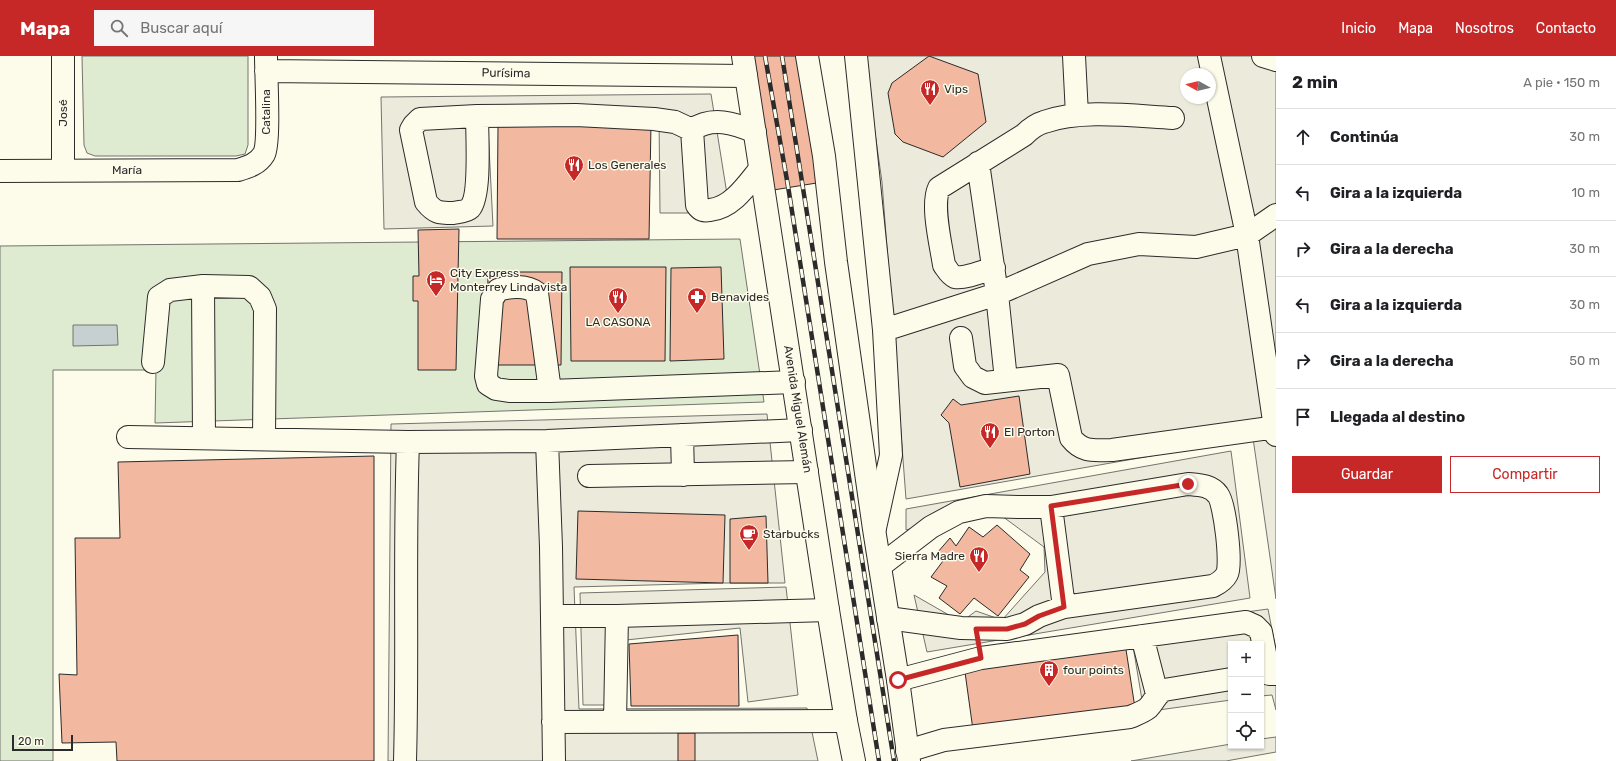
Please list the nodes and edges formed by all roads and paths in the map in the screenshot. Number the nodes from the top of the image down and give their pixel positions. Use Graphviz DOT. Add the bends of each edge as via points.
graph roads {
  1 [pos="63,56"];
  2 [pos="799,56"];
  3 [pos="807,56"];
  4 [pos="856,56"];
  5 [pos="1074,56"];
  6 [pos="1209,56"];
  7 [pos="1263,56"];
  8 [pos="1276,60"];
  9 [pos="266,63"];
  10 [pos="352,63"];
  11 [pos="745,66"];
  12 [pos="1077,115"];
  13 [pos="477,116"];
  14 [pos="1173,118"];
  15 [pos="692,130"];
  16 [pos="755,132"];
  17 [pos="824,156"];
  18 [pos="978,163"];
  19 [pos="254,165"];
  20 [pos="760,169"];
  21 [pos="63,170"];
  22 [pos="0,171"];
  23 [pos="1276,215"];
  24 [pos="1247,235"];
  25 [pos="994,268"];
  26 [pos="203,286"];
  27 [pos="997,294"];
  28 [pos="884,330"];
  29 [pos="961,338"];
  30 [pos="153,362"];
  31 [pos="1006,380"];
  32 [pos="794,382"];
  33 [pos="550,391"];
  34 [pos="801,430"];
  35 [pos="1276,430"];
  36 [pos="682,435"];
  37 [pos="128,437"];
  38 [pos="204,438"];
  39 [pos="264,439"];
  40 [pos="547,441"];
  41 [pos="408,442"];
  42 [pos="807,472"];
  43 [pos="683,474"];
  44 [pos="590,476"];
  45 [pos="1051,506"];
  46 [pos="874,530"];
  47 [pos="880,566"];
  48 [pos="1064,607"];
  49 [pos="828,610"];
  50 [pos="552,616"];
  51 [pos="617,616"];
  52 [pos="888,618"];
  53 [pos="976,629"];
  54 [pos="1142,636"];
  55 [pos="981,658"];
  56 [pos="1269,674"];
  57 [pos="1228,679"];
  58 [pos="898,680"];
  59 [pos="1157,694"];
  60 [pos="846,721"];
  61 [pos="553,722"];
  62 [pos="615,722"];
  63 [pos="908,756"];
  64 [pos="405,761"];
  65 [pos="554,761"];
  66 [pos="854,761"];
  1 -- 21 [label="main road, José"];
  2 -- 17 [label="main road"];
  3 -- 17 [label="main road"];
  4 -- 28 [label="main road"];
  5 -- 12 [label="main road"];
  6 -- 24 [label="main road"];
  7 -- 8 [label="main road"];
  9 -- 10 [label="main road, Purísima"];
  9 -- 19 [label="main road, Catalina" via="267,139 264,153"];
  10 -- 11 [label="main road, Purísima"];
  11 -- 16 [label="main road, Avenida Miguel Alemán"];
  12 -- 14 [label="main road"];
  12 -- 18 [label="main road" via="1033,127"];
  13 -- 13 [label="main road" via="420,120 411,130 426,202 432,209 441,213 462,212 470,208 473,202 477,184"];
  13 -- 15 [label="main road" via="576,115 654,119 675,122"];
  15 -- 16 [label="main road" via="705,123 723,122 733,123"];
  15 -- 20 [label="main road" via="697,205 701,210 716,210 724,206 745,188"];
  16 -- 20 [label="main road, Avenida Miguel Alemán"];
  17 -- 46 [label="main road" via="836,262"];
  18 -- 25 [label="main road"];
  18 -- 25 [label="main road" via="939,188 936,195 936,213 944,265 948,271 954,276 961,277"];
  19 -- 21 [label="main road, María" via="238,170"];
  20 -- 32 [label="main road, Avenida Miguel Alemán"];
  21 -- 22 [label="main road, María"];
  23 -- 24 [label="main road"];
  24 -- 27 [label="main road" via="1196,247 1139,244 1088,254"];
  24 -- 35 [label="main road"];
  25 -- 27 [label="main road"];
  26 -- 30 [label="main road" via="170,290 159,297"];
  26 -- 38 [label="main road"];
  26 -- 39 [label="main road" via="249,287 260,297 265,309"];
  27 -- 28 [label="main road"];
  27 -- 31 [label="main road"];
  28 -- 46 [label="main road" via="891,455"];
  29 -- 31 [label="main road" via="965,366 973,377 985,382"];
  31 -- 35 [label="main road" via="1058,375 1071,438 1077,445 1088,450 1112,450"];
  32 -- 33 [label="main road"];
  32 -- 34 [label="main road, Avenida Miguel Alemán"];
  33 -- 33 [label="main road" via="508,391 496,389 488,384 486,376 492,299 498,290 509,287 533,290 537,293"];
  34 -- 36 [label="main road"];
  34 -- 42 [label="main road, Avenida Miguel Alemán"];
  36 -- 40 [label="main road"];
  36 -- 43 [label="main road"];
  37 -- 38 [label="main road"];
  38 -- 39 [label="main road"];
  39 -- 41 [label="main road"];
  40 -- 41 [label="main road"];
  40 -- 50 [label="main road"];
  41 -- 64 [label="main road" via="405,544"];
  42 -- 43 [label="main road"];
  42 -- 49 [label="main road, Avenida Miguel Alemán"];
  43 -- 44 [label="main road"];
  45 -- 47 [label="main road" via="986,506 959,512 931,527"];
  45 -- 48 [label="main road"];
  45 -- 48 [label="main road" via="1188,484 1203,485 1219,496 1226,530 1230,566 1222,581 1213,586"];
  46 -- 47 [label="main road"];
  47 -- 52 [label="main road"];
  48 -- 53 [label="main road" via="1007,629"];
  49 -- 51 [label="main road"];
  49 -- 60 [label="main road, Avenida Miguel Alemán"];
  50 -- 51 [label="main road"];
  50 -- 61 [label="main road"];
  51 -- 62 [label="main road"];
  52 -- 53 [label="main road"];
  52 -- 58 [label="main road"];
  53 -- 55 [label="main road"];
  54 -- 55 [label="main road"];
  54 -- 56 [label="main road" via="1246,622 1261,632"];
  54 -- 59 [label="main road"];
  55 -- 58 [label="main road"];
  57 -- 59 [label="main road" via="1172,688"];
  58 -- 63 [label="main road"];
  59 -- 63 [label="main road" via="1149,707 1139,714 944,740"];
  60 -- 62 [label="main road"];
  60 -- 66 [label="main road, Avenida Miguel Alemán"];
  61 -- 62 [label="main road"];
  61 -- 65 [label="main road"];
}
